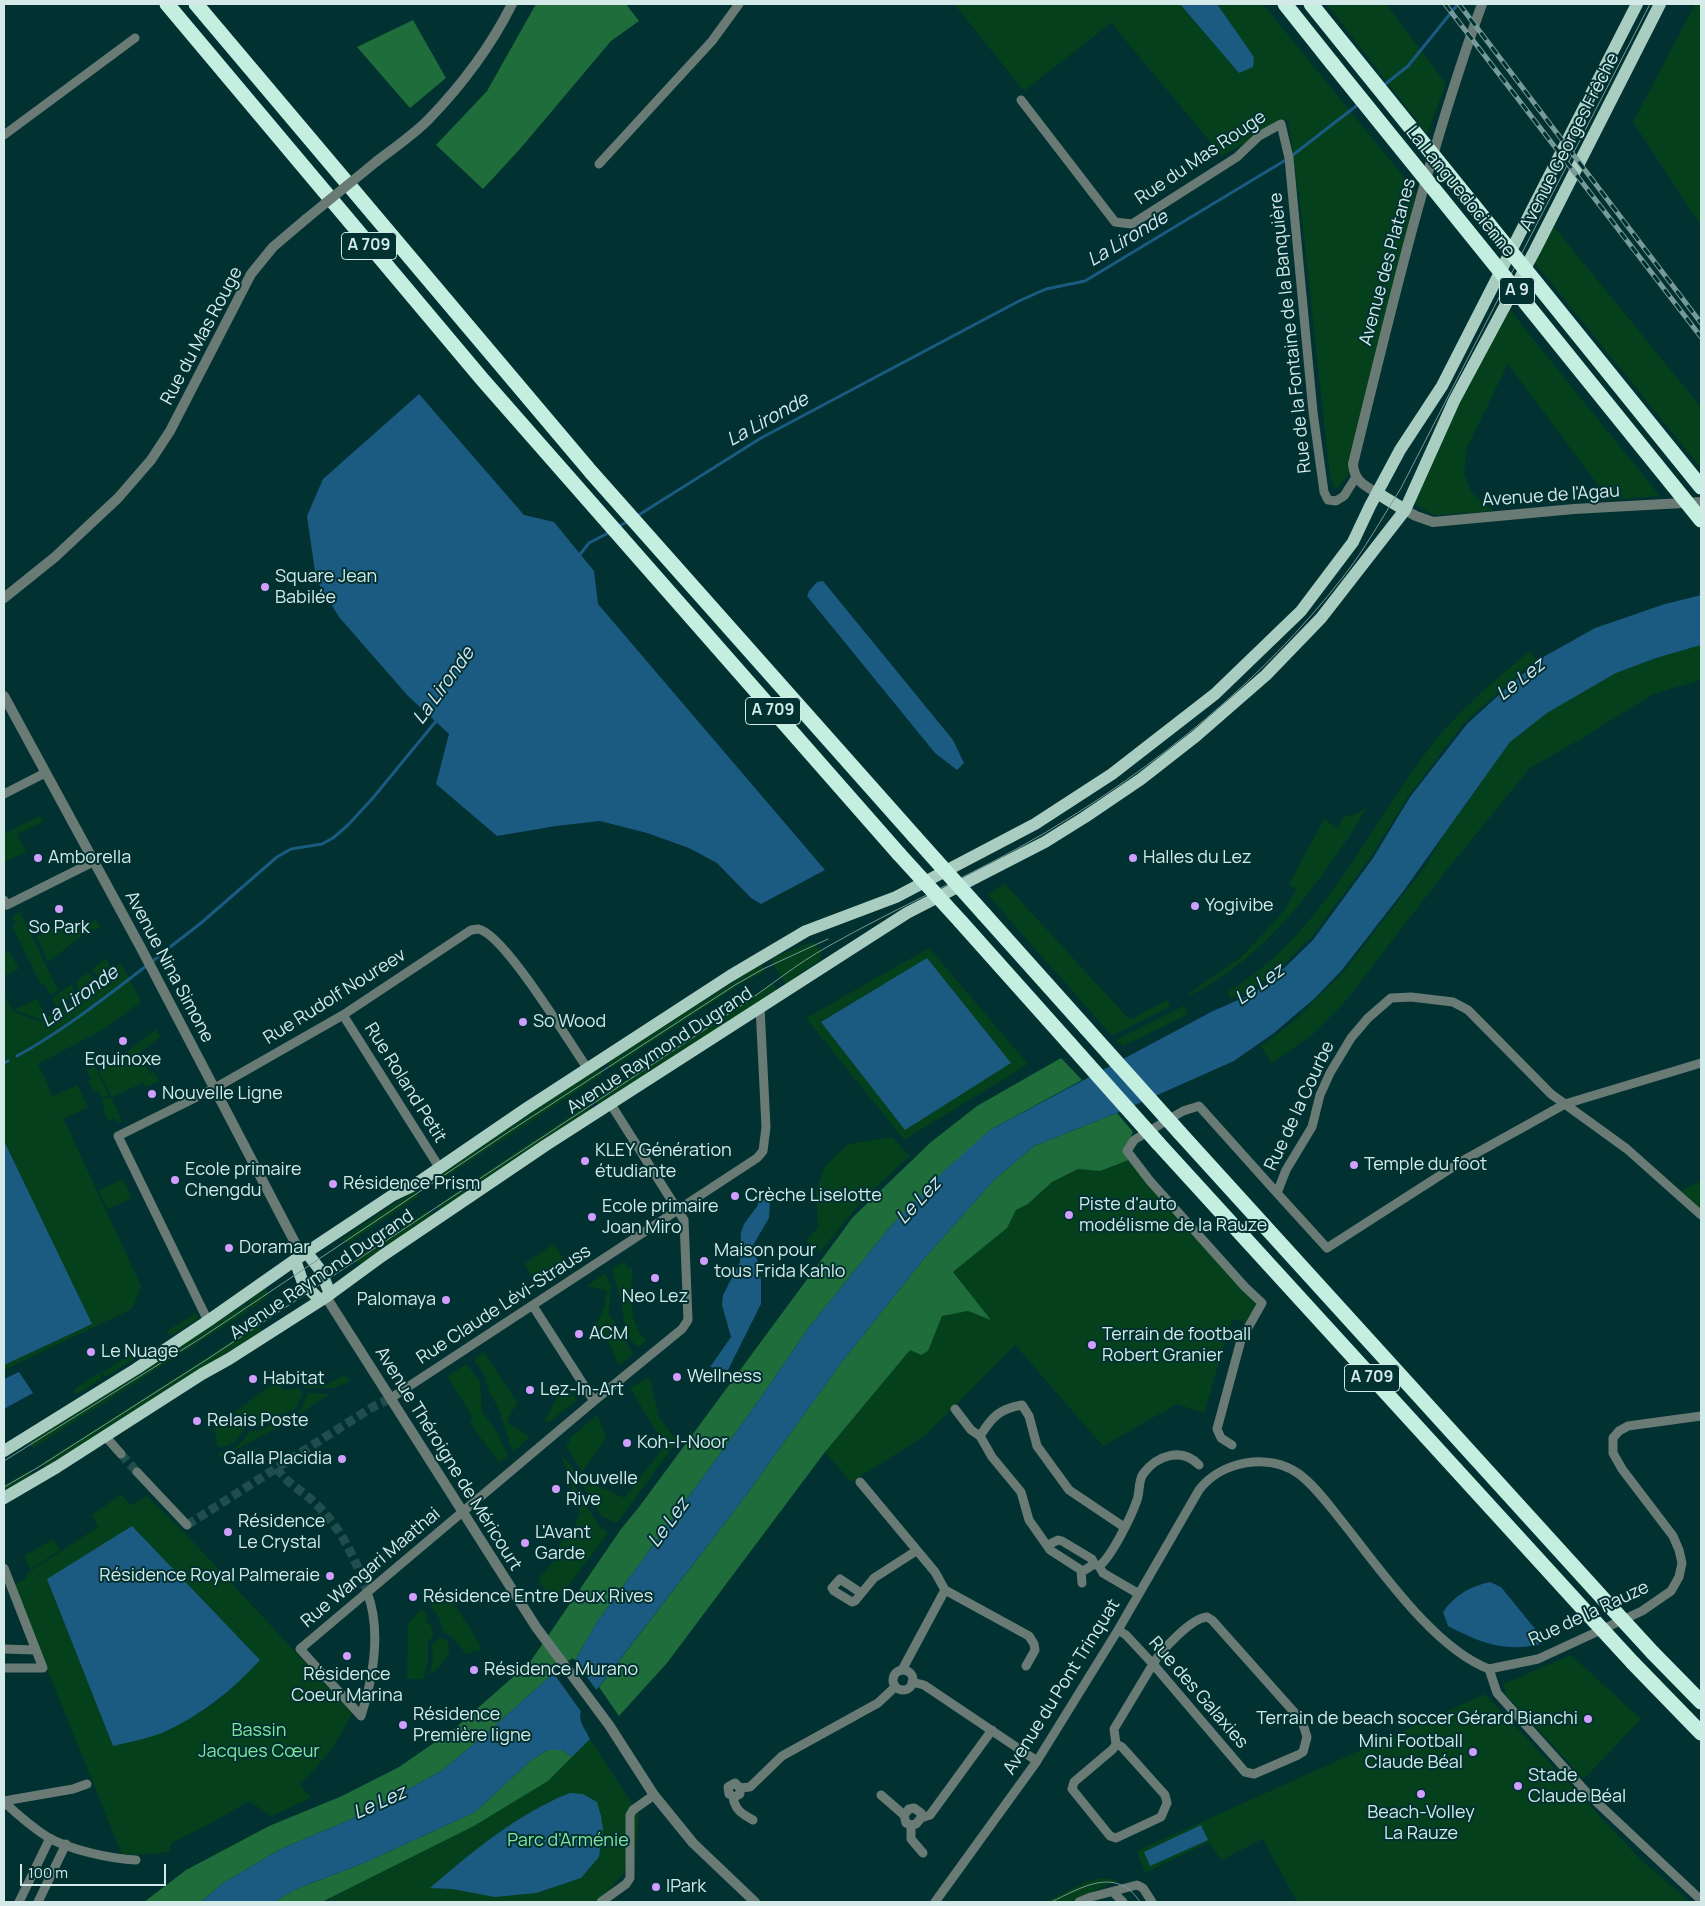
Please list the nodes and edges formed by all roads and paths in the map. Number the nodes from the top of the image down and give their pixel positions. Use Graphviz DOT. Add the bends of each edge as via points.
graph roads {
  1 [pos="167,4"];
  2 [pos="196,4"];
  3 [pos="512,4"];
  4 [pos="739,4"];
  5 [pos="1285,4"];
  6 [pos="1311,4"];
  7 [pos="1482,4"];
  8 [pos="1637,4"];
  9 [pos="1660,4"];
  10 [pos="135,38"];
  11 [pos="1021,100"];
  12 [pos="1281,124"];
  13 [pos="4,135"];
  14 [pos="599,164"];
  15 [pos="1356,477"];
  16 [pos="1701,487"];
  17 [pos="1377,493"];
  18 [pos="1701,502"];
  19 [pos="1406,510"];
  20 [pos="1701,520"];
  21 [pos="1324,582"];
  22 [pos="4,598"];
  23 [pos="1321,618"];
  24 [pos="4,696"];
  25 [pos="45,773"];
  26 [pos="4,794"];
  27 [pos="93,862"];
  28 [pos="4,900"];
  29 [pos="760,1007"];
  30 [pos="343,1015"];
  31 [pos="1701,1062"];
  32 [pos="588,1069"];
  33 [pos="215,1088"];
  34 [pos="610,1103"];
  35 [pos="1566,1104"];
  36 [pos="439,1168"];
  37 [pos="1277,1193"];
  38 [pos="679,1210"];
  39 [pos="1701,1215"];
  40 [pos="301,1256"];
  41 [pos="325,1297"];
  42 [pos="533,1306"];
  43 [pos="208,1322"];
  44 [pos="390,1398"];
  45 [pos="594,1401"];
  46 [pos="955,1409"];
  47 [pos="1701,1416"];
  48 [pos="105,1436"];
  49 [pos="980,1436"];
  50 [pos="1232,1445"];
  51 [pos="4,1451"];
  52 [pos="121,1454"];
  53 [pos="1199,1465"];
  54 [pos="137,1472"];
  55 [pos="860,1482"];
  56 [pos="4,1498"];
  57 [pos="462,1512"];
  58 [pos="187,1525"];
  59 [pos="1124,1527"];
  60 [pos="1048,1545"];
  61 [pos="916,1550"];
  62 [pos="1096,1565"];
  63 [pos="4,1568"];
  64 [pos="1081,1570"];
  65 [pos="1082,1583"];
  66 [pos="945,1590"];
  67 [pos="367,1592"];
  68 [pos="861,1593"];
  69 [pos="1139,1594"];
  70 [pos="1118,1630"];
  71 [pos="4,1649"];
  72 [pos="36,1650"];
  73 [pos="1153,1664"];
  74 [pos="1026,1666"];
  75 [pos="4,1668"];
  76 [pos="1489,1669"];
  77 [pos="902,1670"];
  78 [pos="912,1682"];
  79 [pos="895,1687"];
  80 [pos="1701,1702"];
  81 [pos="992,1730"];
  82 [pos="1701,1733"];
  83 [pos="1116,1744"];
  84 [pos="1037,1761"];
  85 [pos="87,1784"];
  86 [pos="881,1794"];
  87 [pos="654,1795"];
  88 [pos="4,1802"];
  89 [pos="904,1815"];
  90 [pos="921,1818"];
  91 [pos="753,1820"];
  92 [pos="911,1825"];
  93 [pos="50,1838"];
  94 [pos="66,1844"];
  95 [pos="923,1854"];
  96 [pos="136,1860"];
  97 [pos="1113,1892"];
  98 [pos="1701,1900"];
  99 [pos="19,1902"];
  100 [pos="38,1902"];
  101 [pos="602,1902"];
  102 [pos="755,1902"];
  103 [pos="934,1902"];
  104 [pos="1079,1902"];
  105 [pos="1123,1902"];
  106 [pos="1152,1902"];
  1 -- 82 [label="highway, A 709, bridge" via="419,305 899,854 1158,1143 1587,1613"];
  2 -- 80 [label="highway, A 709, bridge" via="664,555 1180,1133"];
  3 -- 22 [label="street, Rue du Mas Rouge, bridge" via="500,28 458,85 427,120 273,247 251,274 174,423 151,460 118,498"];
  4 -- 14 [label="street" via="712,40"];
  5 -- 20 [label="highway, La Languedocienne / A 9, bridge"];
  6 -- 16 [label="highway, La Languedocienne / A 9, bridge"];
  7 -- 15 [label="street, Avenue des Platanes" via="1459,67 1418,213 1353,464"];
  8 -- 17 [label="main road, Avenue Georges Frêche" via="1442,386 1400,450"];
  9 -- 19 [label="main road, Avenue Georges Frêche" via="1454,401"];
  10 -- 13 [label="street"];
  11 -- 12 [label="street, Rue du Mas Rouge" via="1116,222 1132,224 1237,158 1259,136"];
  12 -- 15 [label="street, Rue de la Fontaine de la Banquière" via="1289,158 1313,412 1324,492 1328,500 1336,501 1344,496"];
  15 -- 17 [label="street"];
  17 -- 19 [label="main road"];
  17 -- 21 [label="main road, Avenue Georges Frêche" via="1353,542"];
  18 -- 19 [label="street, Avenue de l'Agau" via="1433,522"];
  19 -- 23 [label="main road, Avenue Georges Frêche"];
  21 -- 32 [label="main road, Avenue Raymond Dugrand" via="1291,621 1215,694 1075,800 896,897 806,931 730,976"];
  23 -- 29 [label="main road, Avenue Raymond Dugrand" via="1266,675 1196,736 1124,792 1045,842 908,913"];
  24 -- 25 [label="street, Avenue Nina Simone"];
  25 -- 26 [label="street"];
  25 -- 27 [label="street, Avenue Nina Simone"];
  27 -- 28 [label="street" via="6,905"];
  27 -- 33 [label="street, Avenue Nina Simone"];
  29 -- 34 [label="main road, Avenue Raymond Dugrand"];
  29 -- 38 [label="street, Rue Claude Lévi-Strauss" via="766,1127 763,1151 745,1167"];
  30 -- 32 [label="street, Rue Rudolf Noureev" via="471,930 479,929 508,954"];
  30 -- 33 [label="street, Rue Rudolf Noureev"];
  30 -- 36 [label="street, Rue Roland Petit"];
  31 -- 35 [label="street"];
  32 -- 36 [label="main road, Avenue Raymond Dugrand"];
  33 -- 40 [label="street, Avenue Nina Simone"];
  33 -- 43 [label="street, Rue Rudolf Noureev" via="118,1136"];
  34 -- 38 [label="street"];
  34 -- 41 [label="main road, Avenue Raymond Dugrand"];
  35 -- 37 [label="street" via="1464,1160 1327,1248"];
  35 -- 37 [label="street, Rue de la Courbe" via="1462,1006 1431,999 1391,998 1368,1018 1338,1056 1320,1096 1312,1127 1286,1170"];
  35 -- 39 [label="street" via="1627,1149"];
  36 -- 40 [label="main road, Avenue Raymond Dugrand"];
  37 -- 50 [label="street, Rue de la Courbe" via="1199,1106 1183,1111 1134,1140 1127,1151 1150,1181 1262,1303 1240,1340 1217,1428 1221,1438"];
  38 -- 42 [label="street, Rue Claude Lévi-Strauss"];
  38 -- 45 [label="street, Rue Wangari Maathai" via="684,1220 688,1320 682,1329"];
  40 -- 41 [label="main road" via="321,1271"];
  40 -- 41 [label="main road" via="303,1283"];
  40 -- 43 [label="main road, Avenue Raymond Dugrand"];
  41 -- 44 [label="street, Avenue Théroigne de Méricourt"];
  41 -- 48 [label="main road, Avenue Raymond Dugrand"];
  42 -- 44 [label="street, Rue Claude Lévi-Strauss"];
  42 -- 45 [label="street"];
  43 -- 51 [label="main road, Avenue Raymond Dugrand"];
  44 -- 57 [label="street, Avenue Théroigne de Méricourt"];
  45 -- 57 [label="street, Rue Wangari Maathai"];
  46 -- 49 [label="street" via="971,1430"];
  47 -- 76 [label="street, Rue de la Rauze" via="1628,1426 1613,1438 1613,1453 1622,1469 1673,1536 1679,1550 1682,1563 1671,1591 1642,1611 1538,1659"];
  48 -- 52 [label="street"];
  48 -- 56 [label="main road, Avenue Raymond Dugrand"];
  49 -- 59 [label="street" via="998,1413 1022,1405 1029,1416 1037,1446 1069,1490"];
  49 -- 60 [label="street" via="992,1457 1021,1492 1029,1520"];
  53 -- 59 [label="street" via="1177,1453 1154,1464 1143,1474 1138,1499"];
  54 -- 58 [label="street"];
  55 -- 61 [label="street"];
  57 -- 67 [label="street, Rue Wangari Maathai"];
  57 -- 87 [label="street, Avenue Théroigne de Méricourt" via="543,1638 609,1724"];
  59 -- 62 [label="street" via="1105,1562"];
  60 -- 62 [label="street" via="1062,1541 1092,1559"];
  60 -- 64 [label="street" via="1050,1550"];
  61 -- 66 [label="street"];
  61 -- 68 [label="street" via="874,1578"];
  62 -- 64 [label="street"];
  62 -- 69 [label="street" via="1103,1573"];
  63 -- 72 [label="street"];
  64 -- 65 [label="street"];
  66 -- 74 [label="street" via="1029,1636 1036,1650"];
  66 -- 77 [label="street"];
  67 -- 67 [label="street, Rue Wangari Maathai" via="371,1602 374,1642 368,1694 361,1716 300,1649"];
  69 -- 70 [label="street, Avenue du Pont Trinquat"];
  69 -- 76 [label="street, Avenue du Pont Trinquat" via="1205,1482 1234,1465 1254,1462 1276,1464 1298,1474 1324,1500 1436,1633 1465,1657"];
  70 -- 73 [label="street, Rue des Galaxies"];
  70 -- 84 [label="street, Avenue du Pont Trinquat"];
  71 -- 72 [label="street"];
  72 -- 75 [label="street" via="43,1668"];
  73 -- 73 [label="street, Rue des Galaxies" via="1194,1621 1207,1617 1302,1720 1307,1737 1303,1752 1254,1774 1245,1772"];
  73 -- 83 [label="street" via="1114,1729"];
  76 -- 98 [label="street" via="1497,1693 1581,1786"];
  77 -- 78 [label="street" via="910,1674"];
  77 -- 79 [label="street" via="893,1678"];
  78 -- 79 [label="street" via="907,1689"];
  78 -- 81 [label="street" via="924,1685"];
  79 -- 91 [label="street" via="878,1703 782,1756 750,1787 740,1788 735,1783 728,1787 739,1812"];
  81 -- 84 [label="street"];
  81 -- 90 [label="street" via="930,1816"];
  83 -- 83 [label="street" via="1165,1795 1167,1803 1160,1817 1116,1838 1110,1836 1072,1789 1074,1782"];
  84 -- 103 [label="street, Avenue du Pont Trinquat"];
  85 -- 88 [label="street"];
  86 -- 89 [label="street"];
  87 -- 101 [label="street" via="630,1815 630,1878"];
  87 -- 102 [label="street, Avenue Théroigne de Méricourt" via="693,1843"];
  88 -- 93 [label="street"];
  89 -- 90 [label="street" via="914,1808 919,1810"];
  89 -- 92 [label="street"];
  90 -- 92 [label="street"];
  92 -- 95 [label="street" via="911,1839"];
  93 -- 94 [label="street"];
  93 -- 99 [label="street"];
  94 -- 96 [label="street"];
  94 -- 100 [label="street"];
  97 -- 104 [label="street"];
  97 -- 105 [label="street"];
  97 -- 106 [label="street" via="1137,1885 1143,1888"];
}
